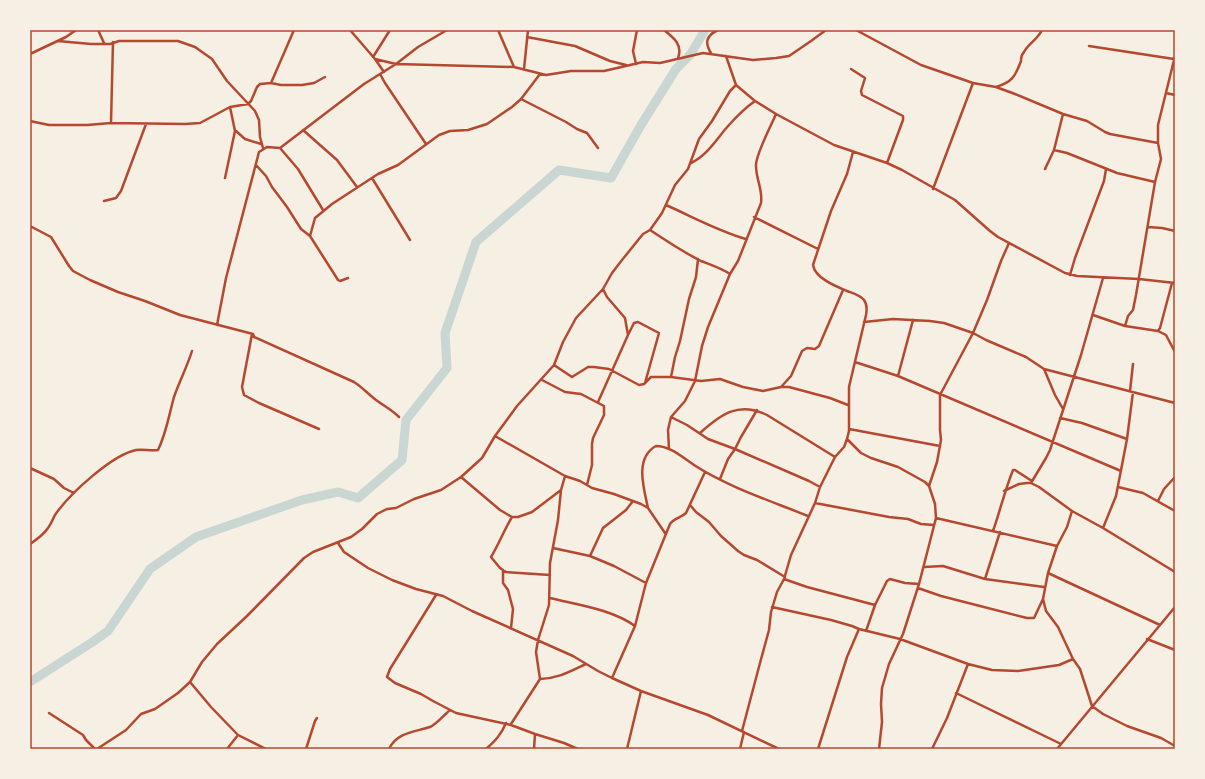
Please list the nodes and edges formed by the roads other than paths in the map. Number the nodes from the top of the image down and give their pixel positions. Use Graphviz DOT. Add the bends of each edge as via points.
graph roads {
  1 [pos="76,30"];
  2 [pos="98,30"];
  3 [pos="294,30"];
  4 [pos="350,30"];
  5 [pos="390,30"];
  6 [pos="447,30"];
  7 [pos="498,30"];
  8 [pos="528,30"];
  9 [pos="637,30"];
  10 [pos="664,30"];
  11 [pos="718,30"];
  12 [pos="826,30"];
  13 [pos="856,30"];
  14 [pos="1042,30"];
  15 [pos="527,37"];
  16 [pos="58,41"];
  17 [pos="113,42"];
  18 [pos="104,44"];
  19 [pos="1089,46"];
  20 [pos="711,53"];
  21 [pos="30,54"];
  22 [pos="726,56"];
  23 [pos="1175,57"];
  24 [pos="374,58"];
  25 [pos="678,58"];
  26 [pos="396,64"];
  27 [pos="636,64"];
  28 [pos="627,65"];
  29 [pos="514,67"];
  30 [pos="524,69"];
  31 [pos="851,69"];
  32 [pos="384,72"];
  33 [pos="380,74"];
  34 [pos="540,74"];
  35 [pos="325,78"];
  36 [pos="270,83"];
  37 [pos="973,83"];
  38 [pos="736,85"];
  39 [pos="996,87"];
  40 [pos="1166,93"];
  41 [pos="1175,95"];
  42 [pos="521,99"];
  43 [pos="755,101"];
  44 [pos="248,104"];
  45 [pos="230,107"];
  46 [pos="776,114"];
  47 [pos="1063,114"];
  48 [pos="30,121"];
  49 [pos="111,123"];
  50 [pos="146,124"];
  51 [pos="235,130"];
  52 [pos="304,130"];
  53 [pos="1158,143"];
  54 [pos="426,144"];
  55 [pos="262,146"];
  56 [pos="280,148"];
  57 [pos="598,148"];
  58 [pos="1054,150"];
  59 [pos="853,152"];
  60 [pos="691,163"];
  61 [pos="887,164"];
  62 [pos="255,165"];
  63 [pos="1045,169"];
  64 [pos="1106,169"];
  65 [pos="225,178"];
  66 [pos="372,178"];
  67 [pos="1155,182"];
  68 [pos="357,188"];
  69 [pos="933,189"];
  70 [pos="104,201"];
  71 [pos="666,205"];
  72 [pos="323,210"];
  73 [pos="754,217"];
  74 [pos="30,227"];
  75 [pos="1148,227"];
  76 [pos="650,230"];
  77 [pos="1175,231"];
  78 [pos="310,236"];
  79 [pos="410,240"];
  80 [pos="746,240"];
  81 [pos="1009,243"];
  82 [pos="818,249"];
  83 [pos="698,259"];
  84 [pos="730,274"];
  85 [pos="1070,275"];
  86 [pos="348,278"];
  87 [pos="1103,278"];
  88 [pos="1139,279"];
  89 [pos="1174,283"];
  90 [pos="603,289"];
  91 [pos="843,290"];
  92 [pos="1093,315"];
  93 [pos="913,320"];
  94 [pos="864,322"];
  95 [pos="217,325"];
  96 [pos="1125,326"];
  97 [pos="1158,332"];
  98 [pos="974,333"];
  99 [pos="252,334"];
  100 [pos="628,335"];
  101 [pos="192,351"];
  102 [pos="1175,352"];
  103 [pos="855,362"];
  104 [pos="1133,364"];
  105 [pos="554,365"];
  106 [pos="1044,369"];
  107 [pos="612,371"];
  108 [pos="898,376"];
  109 [pos="671,377"];
  110 [pos="1074,377"];
  111 [pos="542,380"];
  112 [pos="695,381"];
  113 [pos="644,384"];
  114 [pos="781,387"];
  115 [pos="1130,391"];
  116 [pos="1134,392"];
  117 [pos="940,395"];
  118 [pos="598,402"];
  119 [pos="1175,403"];
  120 [pos="848,405"];
  121 [pos="1063,409"];
  122 [pos="757,410"];
  123 [pos="399,417"];
  124 [pos="671,417"];
  125 [pos="1060,418"];
  126 [pos="319,429"];
  127 [pos="849,429"];
  128 [pos="700,433"];
  129 [pos="495,436"];
  130 [pos="847,439"];
  131 [pos="1127,439"];
  132 [pos="1052,442"];
  133 [pos="940,446"];
  134 [pos="669,449"];
  135 [pos="735,449"];
  136 [pos="835,457"];
  137 [pos="30,468"];
  138 [pos="1121,471"];
  139 [pos="705,472"];
  140 [pos="565,476"];
  141 [pos="461,477"];
  142 [pos="1175,477"];
  143 [pos="720,479"];
  144 [pos="1032,482"];
  145 [pos="587,485"];
  146 [pos="929,486"];
  147 [pos="820,487"];
  148 [pos="1118,488"];
  149 [pos="561,490"];
  150 [pos="1004,491"];
  151 [pos="74,493"];
  152 [pos="633,501"];
  153 [pos="1158,501"];
  154 [pos="815,503"];
  155 [pos="690,505"];
  156 [pos="648,508"];
  157 [pos="1072,511"];
  158 [pos="1175,511"];
  159 [pos="808,516"];
  160 [pos="512,517"];
  161 [pos="936,518"];
  162 [pos="934,526"];
  163 [pos="1103,528"];
  164 [pos="993,530"];
  165 [pos="1000,532"];
  166 [pos="666,534"];
  167 [pos="338,543"];
  168 [pos="30,544"];
  169 [pos="1057,546"];
  170 [pos="553,548"];
  171 [pos="590,556"];
  172 [pos="924,567"];
  173 [pos="503,570"];
  174 [pos="1175,572"];
  175 [pos="1048,573"];
  176 [pos="550,575"];
  177 [pos="784,578"];
  178 [pos="985,579"];
  179 [pos="646,583"];
  180 [pos="919,584"];
  181 [pos="1044,587"];
  182 [pos="918,588"];
  183 [pos="436,595"];
  184 [pos="550,598"];
  185 [pos="1043,599"];
  186 [pos="875,605"];
  187 [pos="772,607"];
  188 [pos="1175,607"];
  189 [pos="1160,625"];
  190 [pos="635,626"];
  191 [pos="511,629"];
  192 [pos="859,629"];
  193 [pos="866,631"];
  194 [pos="900,639"];
  195 [pos="1147,639"];
  196 [pos="538,640"];
  197 [pos="1175,650"];
  198 [pos="1073,659"];
  199 [pos="586,664"];
  200 [pos="968,664"];
  201 [pos="540,678"];
  202 [pos="612,678"];
  203 [pos="190,682"];
  204 [pos="641,691"];
  205 [pos="956,693"];
  206 [pos="1092,706"];
  207 [pos="450,710"];
  208 [pos="49,713"];
  209 [pos="317,718"];
  210 [pos="506,723"];
  211 [pos="511,724"];
  212 [pos="743,732"];
  213 [pos="535,734"];
  214 [pos="238,735"];
  215 [pos="1061,744"];
  216 [pos="1175,746"];
  217 [pos="96,749"];
  218 [pos="227,749"];
  219 [pos="266,749"];
  220 [pos="306,749"];
  221 [pos="389,749"];
  222 [pos="486,749"];
  223 [pos="534,749"];
  224 [pos="578,749"];
  225 [pos="627,749"];
  226 [pos="740,749"];
  227 [pos="779,749"];
  228 [pos="818,749"];
  229 [pos="879,749"];
  230 [pos="932,749"];
  231 [pos="1057,749"];
  1 -- 16 [label="street"];
  2 -- 18 [label="street"];
  3 -- 36 [label="street"];
  4 -- 24 [label="street"];
  5 -- 24 [label="street"];
  6 -- 26 [label="street"];
  7 -- 29 [label="street"];
  8 -- 15 [label="street"];
  9 -- 27 [label="street" via="633,51"];
  10 -- 25 [label="street" via="679,46"];
  11 -- 20 [label="street" via="708,38 707,45"];
  12 -- 22 [label="street" via="789,56 753,60"];
  13 -- 37 [label="street" via="921,65"];
  14 -- 39 [label="street" via="1024,52 1012,80"];
  15 -- 28 [label="street" via="575,46 610,61"];
  15 -- 30 [label="street"];
  16 -- 18 [label="street"];
  16 -- 21 [label="street"];
  17 -- 18 [label="street"];
  17 -- 44 [label="street" via="178,41 195,47 212,59 227,81"];
  17 -- 49 [label="street"];
  19 -- 23 [label="street"];
  20 -- 22 [label="street"];
  20 -- 25 [label="street"];
  22 -- 38 [label="street"];
  23 -- 40 [label="street"];
  24 -- 26 [label="street"];
  24 -- 32 [label="street"];
  25 -- 27 [label="street" via="660,63"];
  26 -- 29 [label="street"];
  26 -- 32 [label="street"];
  27 -- 28 [label="street"];
  28 -- 34 [label="street" via="604,71"];
  29 -- 30 [label="street"];
  30 -- 34 [label="street"];
  31 -- 61 [label="street" via="865,78 862,95 903,116"];
  32 -- 33 [label="street"];
  33 -- 52 [label="street"];
  33 -- 54 [label="street"];
  34 -- 42 [label="street"];
  35 -- 36 [label="street" via="302,85"];
  36 -- 44 [label="street" via="260,84"];
  37 -- 39 [label="street"];
  37 -- 69 [label="street"];
  38 -- 43 [label="street"];
  38 -- 60 [label="street" via="699,139"];
  39 -- 47 [label="street"];
  40 -- 41 [label="street"];
  40 -- 53 [label="street" via="1158,125"];
  42 -- 54 [label="street" via="487,124 468,130 443,132"];
  42 -- 57 [label="street" via="587,133"];
  43 -- 46 [label="street"];
  43 -- 60 [label="street" via="729,124 705,154"];
  44 -- 45 [label="street"];
  44 -- 55 [label="street" via="257,115"];
  45 -- 50 [label="street" via="200,123"];
  45 -- 51 [label="street"];
  46 -- 59 [label="street"];
  46 -- 73 [label="street" via="757,156 756,165 762,196"];
  47 -- 53 [label="street" via="1087,121 1110,134"];
  47 -- 58 [label="street"];
  48 -- 49 [label="street" via="49,125"];
  49 -- 50 [label="street"];
  50 -- 70 [label="street" via="121,191 116,198"];
  51 -- 55 [label="street" via="245,139"];
  51 -- 65 [label="street"];
  52 -- 56 [label="street"];
  52 -- 68 [label="street" via="337,160"];
  53 -- 67 [label="street" via="1161,159"];
  54 -- 66 [label="street" via="398,165"];
  55 -- 56 [label="street"];
  55 -- 62 [label="street"];
  56 -- 72 [label="street" via="298,169"];
  58 -- 63 [label="street"];
  58 -- 64 [label="street"];
  59 -- 61 [label="street"];
  59 -- 82 [label="street"];
  60 -- 71 [label="street" via="675,184"];
  61 -- 69 [label="street"];
  62 -- 78 [label="street" via="266,176 301,228"];
  62 -- 95 [label="street" via="226,278"];
  64 -- 67 [label="street"];
  64 -- 85 [label="street"];
  66 -- 68 [label="street"];
  66 -- 79 [label="street"];
  67 -- 75 [label="street"];
  68 -- 72 [label="street"];
  69 -- 81 [label="street" via="955,200 990,231"];
  71 -- 76 [label="street"];
  71 -- 80 [label="street" via="727,234"];
  72 -- 78 [label="street" via="316,218"];
  73 -- 80 [label="street"];
  73 -- 82 [label="street"];
  74 -- 95 [label="street" via="51,237 68,266 78,274 118,292"];
  75 -- 77 [label="street"];
  75 -- 88 [label="street"];
  76 -- 83 [label="street"];
  76 -- 90 [label="street" via="643,234 622,260"];
  78 -- 86 [label="street" via="338,280"];
  80 -- 84 [label="street"];
  81 -- 85 [label="street"];
  81 -- 98 [label="street"];
  82 -- 91 [label="street" via="814,270"];
  83 -- 84 [label="street"];
  83 -- 109 [label="street" via="695,282"];
  84 -- 112 [label="street" via="702,346"];
  85 -- 87 [label="street"];
  87 -- 88 [label="street"];
  87 -- 92 [label="street"];
  88 -- 89 [label="street"];
  88 -- 96 [label="street" via="1133,310"];
  89 -- 97 [label="street"];
  90 -- 100 [label="street" via="607,298 625,318"];
  90 -- 105 [label="street" via="576,318"];
  91 -- 94 [label="street" via="865,301 867,310"];
  91 -- 114 [label="street" via="819,346 802,351 791,376"];
  92 -- 96 [label="street"];
  92 -- 110 [label="street"];
  93 -- 94 [label="street"];
  93 -- 98 [label="street" via="944,324"];
  93 -- 108 [label="street"];
  94 -- 103 [label="street"];
  95 -- 99 [label="street"];
  96 -- 97 [label="street"];
  97 -- 102 [label="street" via="1166,335"];
  98 -- 106 [label="street" via="1026,357"];
  98 -- 117 [label="street"];
  99 -- 123 [label="street" via="354,382"];
  99 -- 126 [label="street" via="242,387 244,395"];
  100 -- 107 [label="street"];
  100 -- 113 [label="street" via="634,323 638,322 659,333"];
  101 -- 151 [label="street" via="175,394 159,449 124,454 96,473"];
  103 -- 108 [label="street"];
  103 -- 120 [label="street"];
  104 -- 115 [label="street"];
  105 -- 107 [label="street" via="572,377 588,367"];
  105 -- 111 [label="street"];
  106 -- 110 [label="street"];
  106 -- 121 [label="street"];
  107 -- 113 [label="street" via="639,385"];
  107 -- 118 [label="street"];
  108 -- 117 [label="street"];
  109 -- 112 [label="street"];
  109 -- 113 [label="street" via="651,377"];
  110 -- 115 [label="street"];
  110 -- 121 [label="street"];
  111 -- 118 [label="street" via="565,392 582,394"];
  111 -- 129 [label="street" via="517,406"];
  112 -- 114 [label="street" via="708,382 720,379 763,391"];
  112 -- 124 [label="street" via="685,401"];
  114 -- 120 [label="street" via="830,398"];
  115 -- 116 [label="street"];
  116 -- 119 [label="street"];
  116 -- 131 [label="street"];
  117 -- 132 [label="street"];
  117 -- 133 [label="street"];
  118 -- 145 [label="street" via="604,406 604,415 592,444 592,465"];
  120 -- 127 [label="street"];
  121 -- 125 [label="street"];
  122 -- 128 [label="street" via="750,408 730,412"];
  122 -- 135 [label="street"];
  122 -- 136 [label="street"];
  124 -- 128 [label="street"];
  124 -- 134 [label="street" via="668,430"];
  125 -- 131 [label="street"];
  125 -- 132 [label="street"];
  127 -- 130 [label="street"];
  127 -- 133 [label="street"];
  128 -- 135 [label="street" via="708,439"];
  129 -- 140 [label="street"];
  129 -- 141 [label="street" via="482,458"];
  130 -- 136 [label="street"];
  130 -- 146 [label="street" via="861,453 898,467"];
  131 -- 138 [label="street"];
  132 -- 138 [label="street"];
  132 -- 144 [label="street"];
  133 -- 146 [label="street"];
  134 -- 139 [label="street"];
  134 -- 156 [label="street" via="653,447 642,468"];
  135 -- 143 [label="street"];
  135 -- 147 [label="street"];
  136 -- 147 [label="street"];
  137 -- 151 [label="street" via="52,478"];
  138 -- 148 [label="street"];
  139 -- 143 [label="street"];
  139 -- 155 [label="street"];
  140 -- 145 [label="street"];
  140 -- 149 [label="street"];
  141 -- 160 [label="street"];
  141 -- 167 [label="street" via="433,494 377,514 362,529"];
  142 -- 153 [label="street" via="1164,488"];
  143 -- 159 [label="street"];
  144 -- 150 [label="street" via="1019,484"];
  144 -- 150 [label="street" via="1014,470"];
  144 -- 157 [label="street"];
  145 -- 152 [label="street"];
  146 -- 161 [label="street" via="935,504"];
  147 -- 154 [label="street"];
  148 -- 153 [label="street" via="1143,493"];
  148 -- 163 [label="street"];
  149 -- 160 [label="street" via="532,512"];
  149 -- 170 [label="street"];
  150 -- 164 [label="street"];
  151 -- 168 [label="street" via="58,510 44,532"];
  152 -- 156 [label="street"];
  152 -- 171 [label="street" via="626,510 603,528"];
  153 -- 158 [label="street"];
  154 -- 159 [label="street"];
  154 -- 162 [label="street"];
  155 -- 166 [label="street" via="683,516 671,521"];
  155 -- 177 [label="street" via="738,551"];
  156 -- 166 [label="street"];
  157 -- 163 [label="street"];
  157 -- 169 [label="street" via="1068,527"];
  159 -- 177 [label="street" via="791,554"];
  160 -- 173 [label="street" via="491,557"];
  161 -- 162 [label="street"];
  161 -- 164 [label="street"];
  162 -- 172 [label="street"];
  163 -- 174 [label="street"];
  164 -- 165 [label="street"];
  165 -- 169 [label="street"];
  165 -- 178 [label="street"];
  166 -- 179 [label="street"];
  167 -- 183 [label="street" via="344,552 368,568 392,580"];
  167 -- 203 [label="street" via="330,544 304,558 217,644"];
  169 -- 175 [label="street"];
  170 -- 171 [label="street"];
  170 -- 176 [label="street"];
  171 -- 179 [label="street"];
  172 -- 178 [label="street" via="943,566"];
  172 -- 180 [label="street"];
  173 -- 176 [label="street" via="511,573"];
  173 -- 191 [label="street" via="503,583 508,590 513,609"];
  175 -- 181 [label="street"];
  175 -- 189 [label="street"];
  176 -- 184 [label="street"];
  177 -- 186 [label="street" via="807,587"];
  177 -- 187 [label="street"];
  178 -- 181 [label="street"];
  179 -- 190 [label="street"];
  180 -- 182 [label="street"];
  180 -- 186 [label="street" via="889,579 882,587"];
  181 -- 185 [label="street"];
  182 -- 185 [label="street" via="1027,618 1034,618"];
  182 -- 194 [label="street"];
  183 -- 191 [label="street"];
  183 -- 207 [label="street" via="387,677"];
  184 -- 190 [label="street" via="605,612"];
  184 -- 196 [label="street"];
  185 -- 198 [label="street" via="1046,611 1058,627"];
  186 -- 193 [label="street"];
  187 -- 192 [label="street"];
  187 -- 212 [label="street" via="768,634"];
  188 -- 189 [label="street"];
  189 -- 195 [label="street"];
  190 -- 202 [label="street"];
  191 -- 196 [label="street"];
  192 -- 193 [label="street"];
  192 -- 228 [label="street" via="847,657"];
  193 -- 194 [label="street"];
  194 -- 200 [label="street"];
  194 -- 229 [label="street" via="882,688"];
  195 -- 197 [label="street"];
  195 -- 206 [label="street"];
  196 -- 199 [label="street"];
  196 -- 201 [label="street" via="536,655"];
  198 -- 200 [label="street" via="1059,665 1018,671 992,670"];
  198 -- 206 [label="street" via="1080,669"];
  199 -- 201 [label="street" via="553,678"];
  199 -- 202 [label="street"];
  200 -- 205 [label="street"];
  201 -- 211 [label="street"];
  202 -- 204 [label="street"];
  203 -- 214 [label="street"];
  203 -- 217 [label="street" via="166,702 141,714 126,730"];
  204 -- 212 [label="street" via="708,715"];
  204 -- 225 [label="street"];
  205 -- 215 [label="street"];
  205 -- 230 [label="street"];
  206 -- 215 [label="street"];
  206 -- 216 [label="street" via="1127,726"];
  207 -- 210 [label="street"];
  207 -- 221 [label="street" via="431,727 412,731 396,739"];
  208 -- 217 [label="street" via="83,735"];
  209 -- 220 [label="street"];
  210 -- 211 [label="street"];
  210 -- 222 [label="street" via="497,740"];
  211 -- 213 [label="street"];
  212 -- 226 [label="street"];
  212 -- 227 [label="street"];
  213 -- 223 [label="street"];
  213 -- 224 [label="street"];
  214 -- 218 [label="street"];
  214 -- 219 [label="street"];
  215 -- 231 [label="street"];
}
